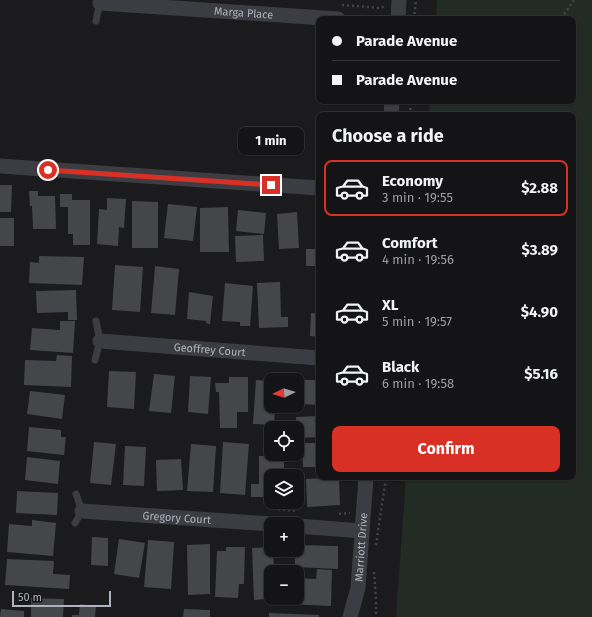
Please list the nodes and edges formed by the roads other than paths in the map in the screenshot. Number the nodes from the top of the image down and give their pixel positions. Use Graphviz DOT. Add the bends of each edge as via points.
graph roads {
  1 [pos="100,1"];
  2 [pos="340,12"];
  3 [pos="96,20"];
  4 [pos="0,166"];
  5 [pos="316,188"];
  6 [pos="96,321"];
  7 [pos="100,341"];
  8 [pos="316,358"];
  9 [pos="95,360"];
  10 [pos="366,480"];
  11 [pos="76,494"];
  12 [pos="78,517"];
  13 [pos="264,524"];
  14 [pos="304,527"];
  15 [pos="362,531"];
  16 [pos="350,617"];
  1 -- 2 [label="street, Marga Place"];
  1 -- 3 [label="lane"];
  4 -- 5 [label="street"];
  6 -- 7 [label="lane"];
  7 -- 8 [label="street, Geoffrey Court"];
  7 -- 9 [label="lane"];
  10 -- 15 [label="street, Marriott Drive"];
  11 -- 12 [label="lane"];
  12 -- 13 [label="street, Gregory Court"];
  14 -- 15 [label="street"];
  15 -- 16 [label="street, Marriott Drive" via="358,588"];
}
